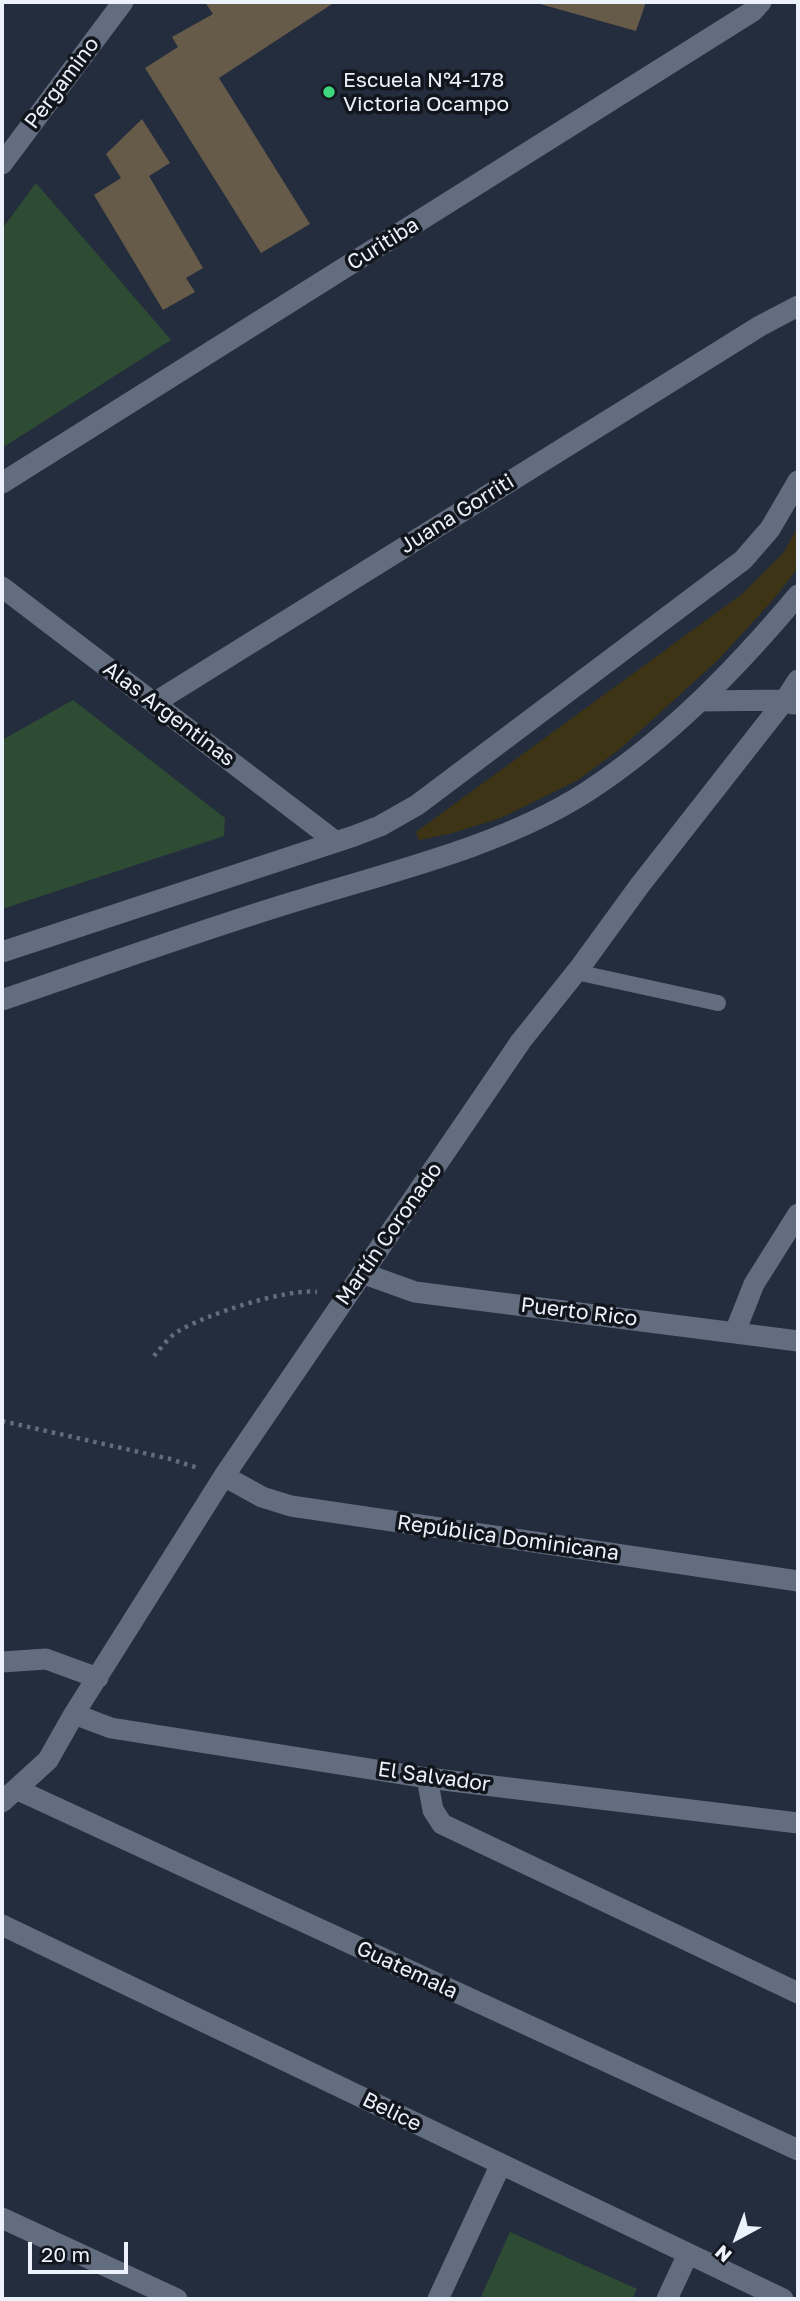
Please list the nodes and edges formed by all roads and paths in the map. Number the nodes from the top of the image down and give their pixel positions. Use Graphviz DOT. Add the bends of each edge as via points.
graph roads {
  1 [pos="123,2"];
  2 [pos="761,2"];
  3 [pos="2,164"];
  4 [pos="798,306"];
  5 [pos="798,318"];
  6 [pos="760,326"];
  7 [pos="798,481"];
  8 [pos="2,483"];
  9 [pos="2,586"];
  10 [pos="798,595"];
  11 [pos="798,680"];
  12 [pos="700,701"];
  13 [pos="154,703"];
  14 [pos="792,703"];
  15 [pos="335,841"];
  16 [pos="2,952"];
  17 [pos="576,972"];
  18 [pos="2,1000"];
  19 [pos="718,1003"];
  20 [pos="798,1214"];
  21 [pos="362,1273"];
  22 [pos="346,1297"];
  23 [pos="735,1332"];
  24 [pos="798,1341"];
  25 [pos="154,1356"];
  26 [pos="2,1421"];
  27 [pos="224,1476"];
  28 [pos="798,1581"];
  29 [pos="2,1662"];
  30 [pos="98,1678"];
  31 [pos="74,1714"];
  32 [pos="427,1778"];
  33 [pos="9,1795"];
  34 [pos="798,1823"];
  35 [pos="2,1925"];
  36 [pos="798,1993"];
  37 [pos="798,2150"];
  38 [pos="501,2164"];
  39 [pos="2,2218"];
  40 [pos="688,2254"];
  41 [pos="177,2299"];
  42 [pos="438,2299"];
  43 [pos="667,2299"];
  44 [pos="783,2299"];
  1 -- 3 [label="street, Pergamino"];
  2 -- 8 [label="street, Curitiba"];
  4 -- 6 [label="street, Juana Gorriti"];
  5 -- 6 [label="street, Juana Gorriti"];
  6 -- 13 [label="street, Juana Gorriti"];
  7 -- 15 [label="street" via="757,546 727,574 417,805 380,826"];
  9 -- 13 [label="street, Alas Argentinas"];
  10 -- 12 [label="street"];
  11 -- 14 [label="street, Martín Coronado"];
  12 -- 14 [label="street"];
  12 -- 18 [label="street" via="632,760 585,793 504,834"];
  13 -- 15 [label="street, Alas Argentinas"];
  14 -- 17 [label="street, Martín Coronado" via="640,885"];
  15 -- 16 [label="street"];
  17 -- 19 [label="lane"];
  17 -- 21 [label="street, Martín Coronado" via="521,1041"];
  20 -- 23 [label="street" via="754,1284"];
  21 -- 22 [label="street, Martín Coronado"];
  21 -- 23 [label="street, Puerto Rico" via="415,1292"];
  22 -- 25 [label="path" via="304,1290 229,1308 176,1333"];
  22 -- 27 [label="street, Martín Coronado"];
  23 -- 24 [label="street, Puerto Rico"];
  26 -- 27 [label="path" via="170,1459"];
  27 -- 28 [label="street, República Dominicana" via="262,1497 291,1506"];
  27 -- 30 [label="street, Martín Coronado"];
  29 -- 30 [label="street" via="46,1659"];
  30 -- 31 [label="street, Martín Coronado"];
  31 -- 32 [label="street, El Salvador" via="111,1728"];
  31 -- 33 [label="street, Martín Coronado" via="48,1760"];
  32 -- 34 [label="street, El Salvador"];
  32 -- 36 [label="street" via="433,1810 442,1824"];
  33 -- 37 [label="street, Guatemala"];
  35 -- 38 [label="street, Belice"];
  38 -- 40 [label="street, Belice"];
  38 -- 42 [label="street"];
  39 -- 41 [label="street"];
  40 -- 43 [label="street"];
  40 -- 44 [label="street, Belice"];
}
